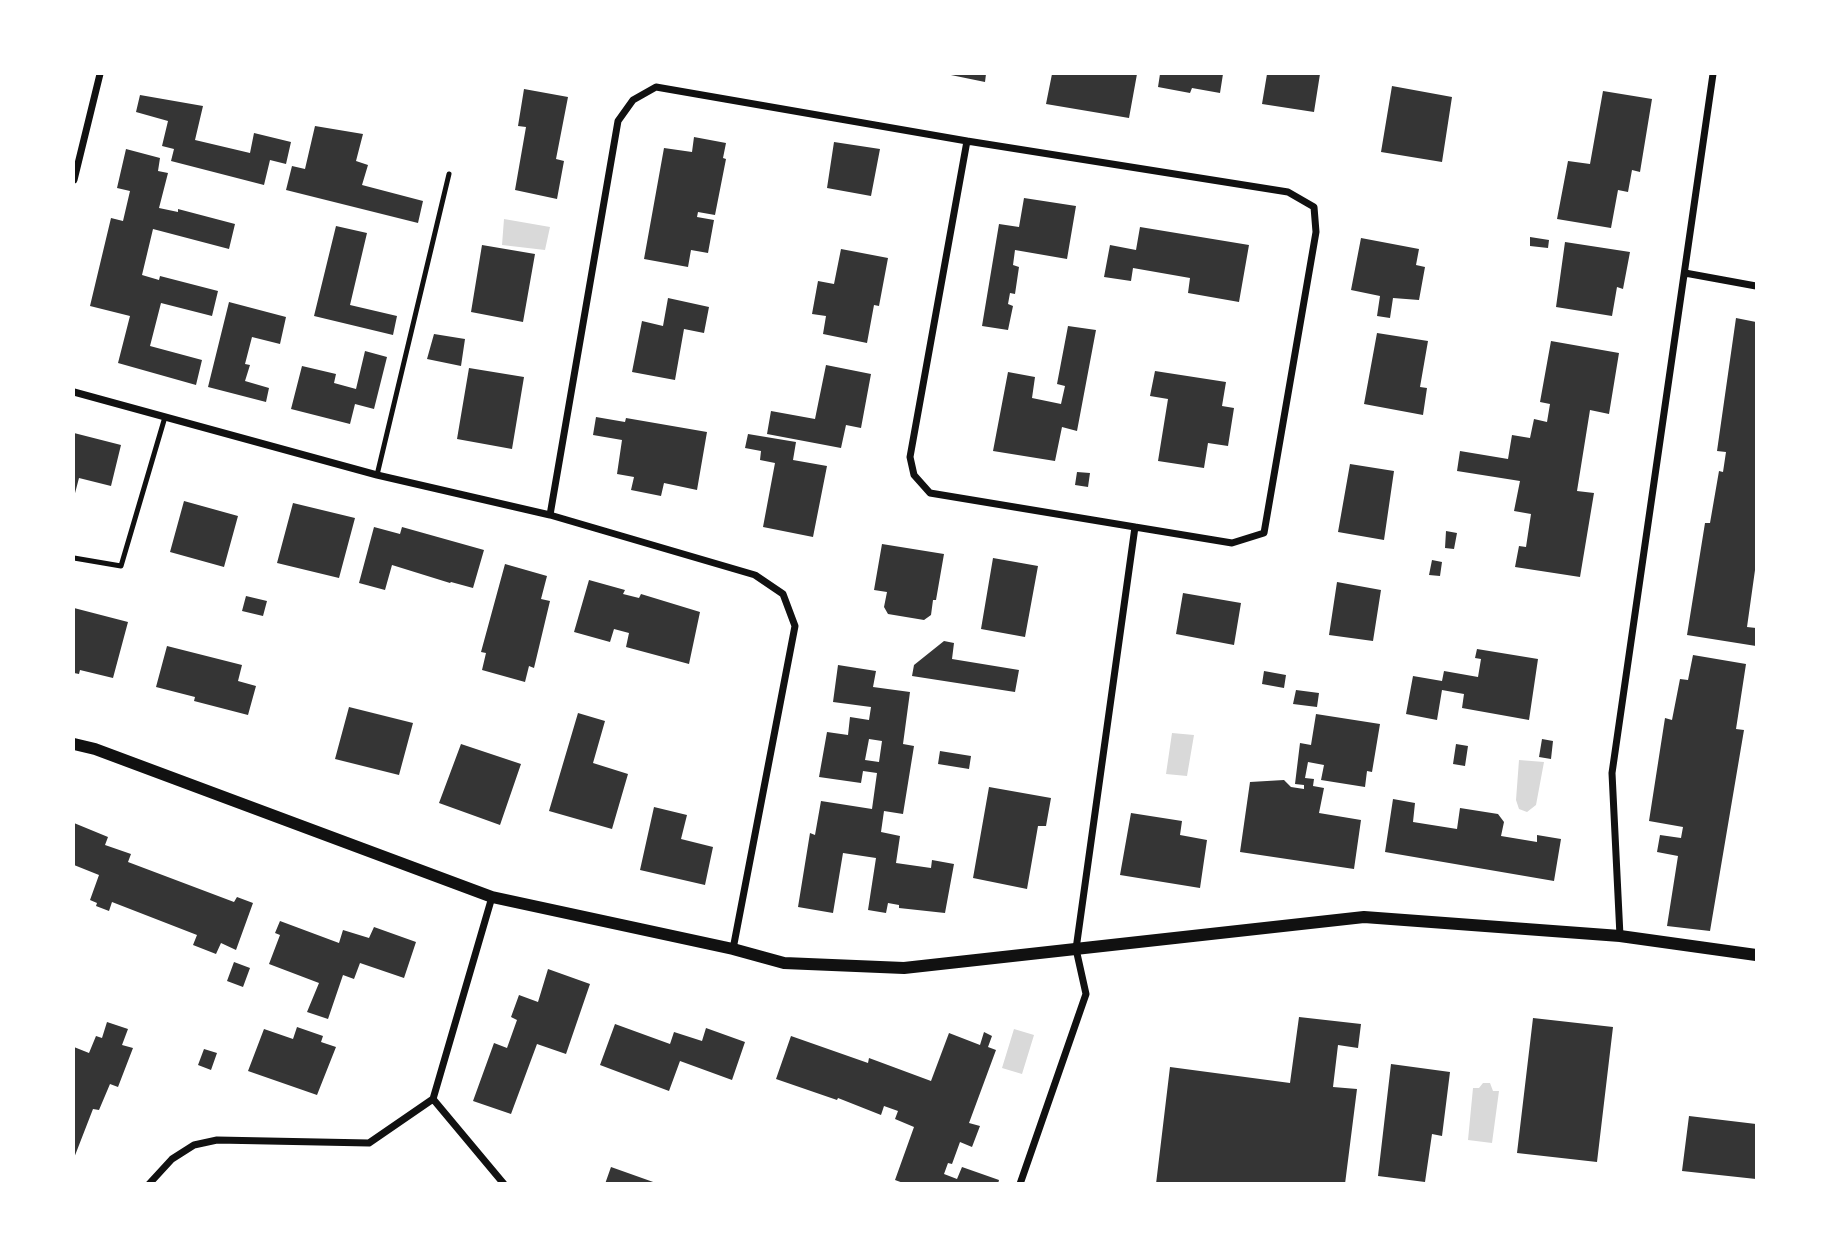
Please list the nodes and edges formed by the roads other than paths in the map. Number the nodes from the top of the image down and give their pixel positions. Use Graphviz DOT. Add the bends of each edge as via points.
graph roads {
  1 [pos="100,74"];
  2 [pos="1713,74"];
  3 [pos="968,141"];
  4 [pos="449,174"];
  5 [pos="74,180"];
  6 [pos="1685,273"];
  7 [pos="1756,285"];
  8 [pos="74,393"];
  9 [pos="165,417"];
  10 [pos="377,475"];
  11 [pos="550,515"];
  12 [pos="1135,527"];
  13 [pos="74,558"];
  14 [pos="74,744"];
  15 [pos="492,897"];
  16 [pos="1620,936"];
  17 [pos="733,949"];
  18 [pos="1076,949"];
  19 [pos="1756,956"];
  20 [pos="433,1099"];
  21 [pos="149,1184"];
  22 [pos="504,1184"];
  23 [pos="1020,1184"];
  1 -- 5 [label="street"];
  2 -- 6 [label="street"];
  3 -- 11 [label="street" via="656,87 633,100 618,121"];
  3 -- 12 [label="street" via="910,457 914,475 930,493"];
  3 -- 12 [label="street" via="1288,192 1314,207 1316,232 1264,533 1232,543"];
  4 -- 10 [label="lane"];
  6 -- 7 [label="street"];
  6 -- 16 [label="street" via="1612,773"];
  8 -- 9 [label="street"];
  9 -- 10 [label="street"];
  9 -- 13 [label="lane" via="121,566"];
  10 -- 11 [label="street"];
  11 -- 17 [label="street" via="755,575 783,594 796,626"];
  12 -- 18 [label="street"];
  14 -- 15 [label="street"];
  15 -- 17 [label="street"];
  15 -- 20 [label="street"];
  16 -- 18 [label="street" via="1364,917"];
  16 -- 19 [label="street"];
  17 -- 18 [label="street" via="784,963 904,968"];
  18 -- 23 [label="street" via="1086,994"];
  20 -- 21 [label="street" via="369,1143 217,1140 194,1145 172,1159"];
  20 -- 22 [label="street"];
}
